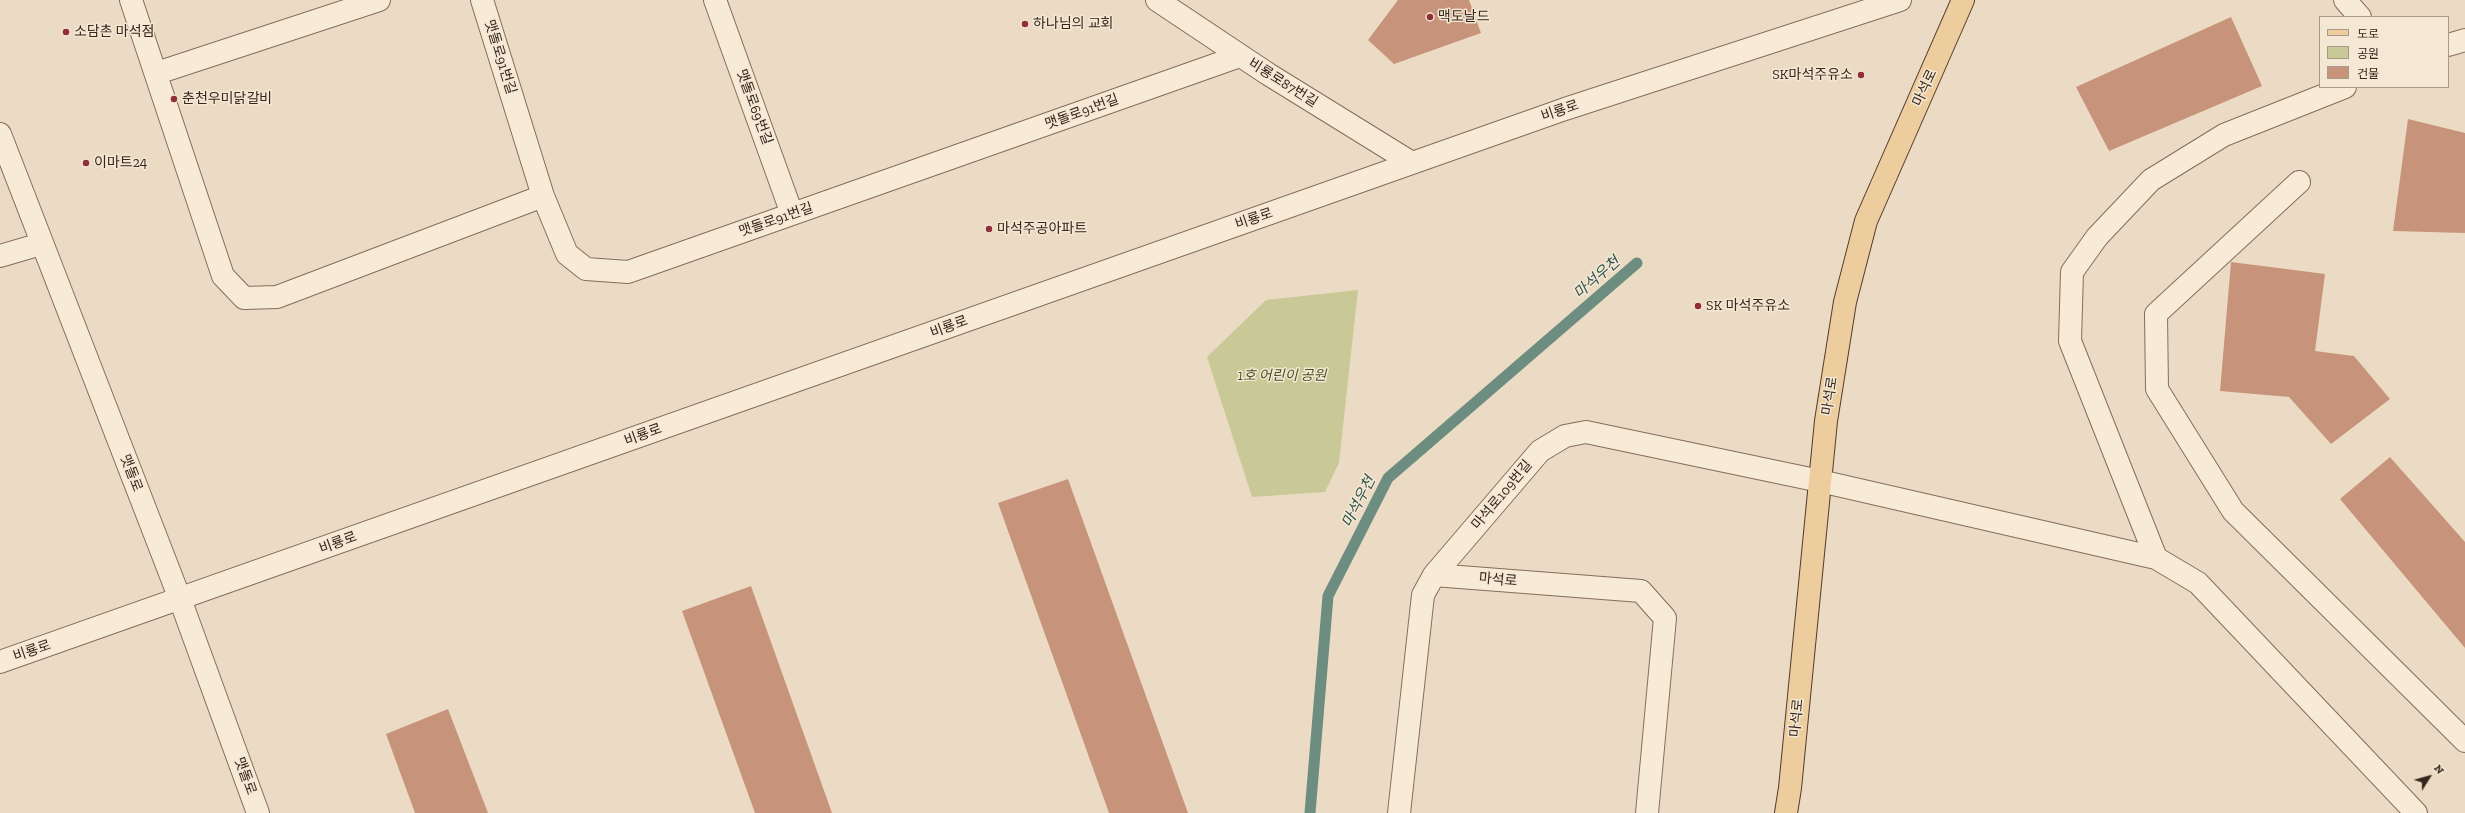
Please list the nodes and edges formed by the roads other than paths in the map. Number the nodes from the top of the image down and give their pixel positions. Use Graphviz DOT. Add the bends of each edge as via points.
graph roads {
  1 [pos="131,0"];
  2 [pos="379,0"];
  3 [pos="482,0"];
  4 [pos="715,0"];
  5 [pos="1157,0"];
  6 [pos="1900,0"];
  7 [pos="1963,0"];
  8 [pos="2345,0"];
  9 [pos="2359,16"];
  10 [pos="2465,40"];
  11 [pos="2449,45"];
  12 [pos="1240,56"];
  13 [pos="157,73"];
  14 [pos="2342,88"];
  15 [pos="0,134"];
  16 [pos="1412,163"];
  17 [pos="2299,182"];
  18 [pos="543,196"];
  19 [pos="792,214"];
  20 [pos="41,244"];
  21 [pos="0,256"];
  22 [pos="1820,480"];
  23 [pos="2156,558"];
  24 [pos="1434,575"];
  25 [pos="180,599"];
  26 [pos="0,662"];
  27 [pos="2465,740"];
  28 [pos="258,813"];
  29 [pos="1399,813"];
  30 [pos="1647,813"];
  31 [pos="1786,813"];
  32 [pos="2416,813"];
  1 -- 13 [label="street"];
  2 -- 13 [label="street"];
  3 -- 18 [label="street, 맷돌로91번길"];
  4 -- 19 [label="street, 맷돌로69번길"];
  5 -- 12 [label="street, 비룡로87번길"];
  6 -- 16 [label="street, 비룡로" via="1565,109"];
  7 -- 22 [label="main road, 마석로" via="1866,221 1845,302 1826,421"];
  8 -- 9 [label="street"];
  10 -- 11 [label="street"];
  12 -- 16 [label="street, 비룡로87번길"];
  12 -- 19 [label="street, 맷돌로91번길"];
  13 -- 18 [label="street" via="223,276 244,298 277,297"];
  14 -- 23 [label="street" via="2224,135 2151,180 2097,237 2072,272 2070,341"];
  15 -- 20 [label="street, 맷돌로"];
  16 -- 25 [label="street, 비룡로"];
  17 -- 27 [label="street" via="2156,314 2157,389 2233,511"];
  18 -- 19 [label="street, 맷돌로91번길" via="567,254 586,269 628,272"];
  20 -- 21 [label="street"];
  20 -- 25 [label="street, 맷돌로"];
  22 -- 23 [label="street, 마석로109번길"];
  22 -- 24 [label="street, 마석로109번길" via="1586,432 1564,436 1540,451"];
  22 -- 31 [label="main road, 마석로"];
  23 -- 32 [label="street, 마석로109번길" via="2198,583"];
  24 -- 29 [label="street, 마석로109번길" via="1423,595"];
  24 -- 30 [label="street, 마석로" via="1641,591 1665,618"];
  25 -- 26 [label="street, 비룡로"];
  25 -- 28 [label="street, 맷돌로"];
}
